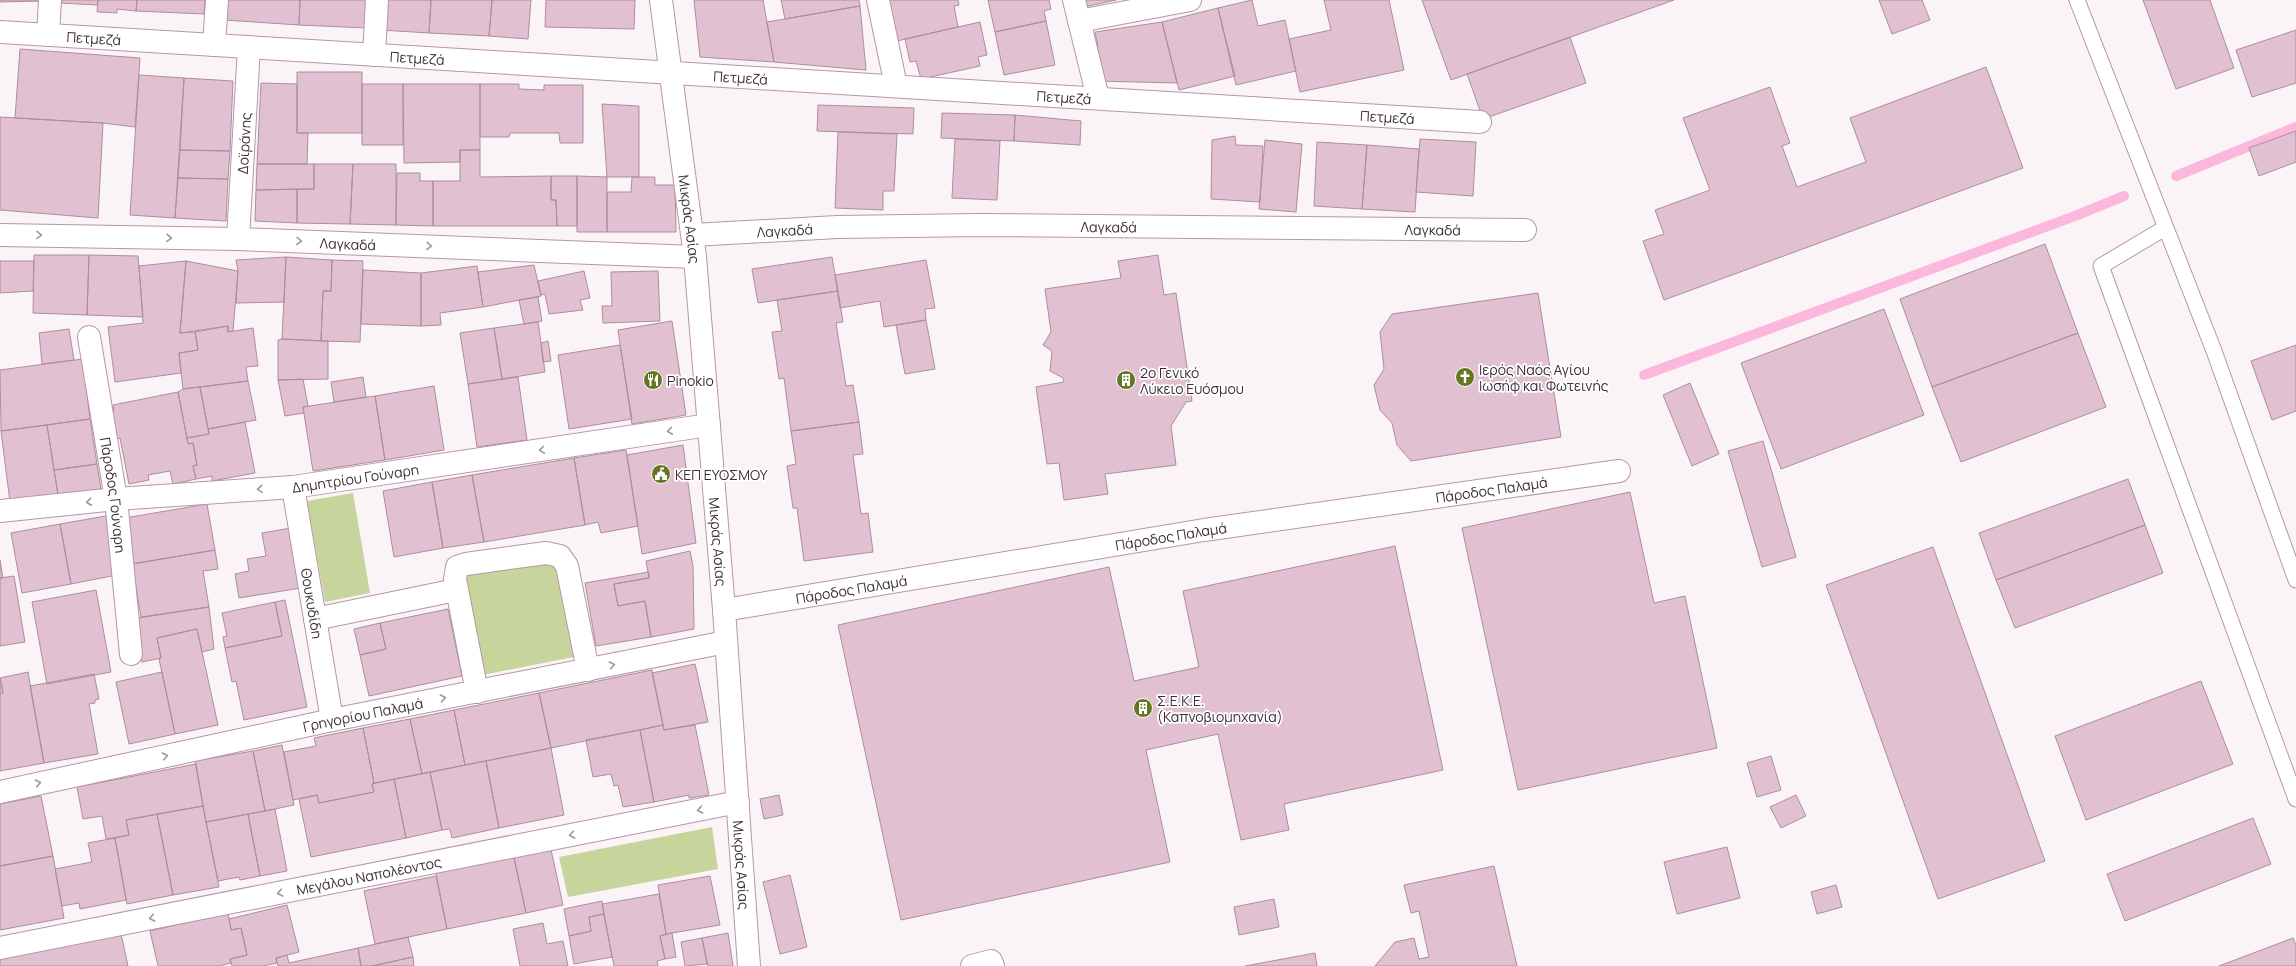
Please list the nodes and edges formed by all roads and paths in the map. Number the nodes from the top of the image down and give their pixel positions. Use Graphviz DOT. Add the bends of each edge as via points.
graph roads {
  1 [pos="50,0"];
  2 [pos="217,0"];
  3 [pos="377,0"];
  4 [pos="662,0"];
  5 [pos="878,0"];
  6 [pos="1074,0"];
  7 [pos="1190,0"];
  8 [pos="2077,0"];
  9 [pos="1079,21"];
  10 [pos="0,32"];
  11 [pos="48,35"];
  12 [pos="214,45"];
  13 [pos="249,47"];
  14 [pos="374,55"];
  15 [pos="672,73"];
  16 [pos="896,86"];
  17 [pos="1098,98"];
  18 [pos="1480,122"];
  19 [pos="2166,228"];
  20 [pos="1526,230"];
  21 [pos="0,235"];
  22 [pos="693,235"];
  23 [pos="238,239"];
  24 [pos="695,257"];
  25 [pos="89,337"];
  26 [pos="709,425"];
  27 [pos="1619,471"];
  28 [pos="293,487"];
  29 [pos="116,499"];
  30 [pos="0,511"];
  31 [pos="2296,580"];
  32 [pos="456,590"];
  33 [pos="724,610"];
  34 [pos="315,619"];
  35 [pos="726,642"];
  36 [pos="131,654"];
  37 [pos="588,670"];
  38 [pos="477,692"];
  39 [pos="332,720"];
  40 [pos="0,792"];
  41 [pos="2296,799"];
  42 [pos="738,802"];
  43 [pos="0,948"];
  44 [pos="749,966"];
  45 [pos="972,966"];
  46 [pos="993,966"];
  1 -- 11 [label="street"];
  2 -- 12 [label="street"];
  3 -- 14 [label="street"];
  4 -- 15 [label="street, Μικράς Ασίας"];
  5 -- 16 [label="street"];
  6 -- 9 [label="street"];
  7 -- 9 [label="street"];
  8 -- 19 [label="lane"];
  9 -- 17 [label="street"];
  10 -- 11 [label="street, Πετμεζά"];
  11 -- 12 [label="street, Πετμεζά"];
  12 -- 13 [label="street, Πετμεζά"];
  13 -- 14 [label="street, Πετμεζά"];
  13 -- 23 [label="street, Δοϊράνης"];
  14 -- 15 [label="street, Πετμεζά"];
  15 -- 16 [label="street, Πετμεζά"];
  15 -- 22 [label="street, Μικράς Ασίας"];
  16 -- 17 [label="street, Πετμεζά"];
  17 -- 18 [label="street, Πετμεζά"];
  19 -- 31 [label="lane" via="2214,350"];
  19 -- 41 [label="lane" via="2102,266"];
  20 -- 22 [label="street, Λαγκαδά" via="978,225 838,227"];
  21 -- 23 [label="street, Λαγκαδά, one-way"];
  22 -- 24 [label="street, Μικράς Ασίας"];
  23 -- 24 [label="street, Λαγκαδά, one-way"];
  24 -- 26 [label="street, Μικράς Ασίας"];
  25 -- 29 [label="street, Πάροδος Γούναρη"];
  26 -- 28 [label="street, Δημητρίου Γούναρη, one-way"];
  26 -- 33 [label="street, Μικράς Ασίας"];
  27 -- 33 [label="street, Πάροδος Παλαμά" via="1204,530"];
  28 -- 29 [label="street, Δημητρίου Γούναρη, one-way"];
  28 -- 34 [label="street, Θουκυδίδη"];
  29 -- 30 [label="street, Δημητρίου Γούναρη, one-way"];
  29 -- 36 [label="street, Πάροδος Γούναρη"];
  32 -- 34 [label="street"];
  32 -- 37 [label="street" via="455,571 459,565 546,553 560,556 567,566"];
  32 -- 38 [label="street"];
  33 -- 35 [label="street, Μικράς Ασίας"];
  34 -- 39 [label="street, Θουκυδίδη"];
  37 -- 35 [label="street, Γρηγορίου Παλαμά, one-way"];
  35 -- 42 [label="street, Μικράς Ασίας"];
  37 -- 38 [label="street, Γρηγορίου Παλαμά"];
  39 -- 38 [label="street, Γρηγορίου Παλαμά, one-way"];
  40 -- 39 [label="street, Γρηγορίου Παλαμά, one-way"];
  42 -- 43 [label="street, Μεγάλου Ναπολέοντος, one-way"];
  42 -- 44 [label="street, Μικράς Ασίας"];
  45 -- 46 [label="street" via="991,962"];
}
